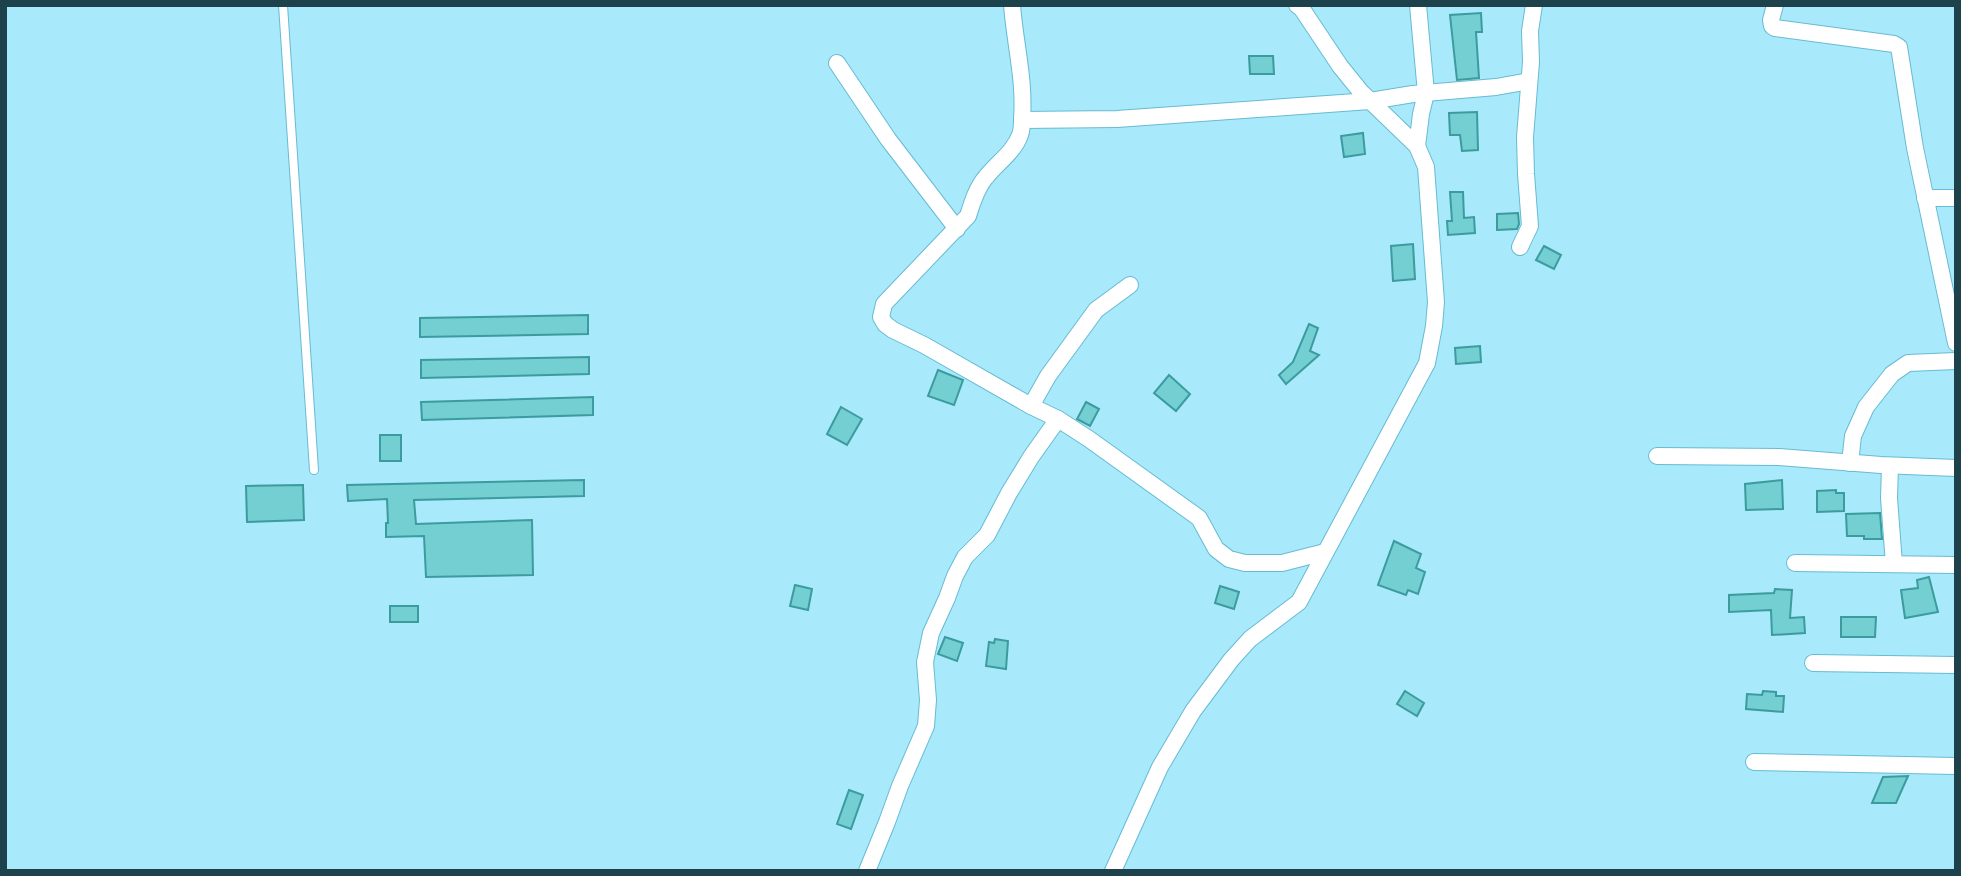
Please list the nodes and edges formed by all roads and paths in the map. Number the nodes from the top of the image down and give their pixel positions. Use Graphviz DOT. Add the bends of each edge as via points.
graph roads {
  1 [pos="283,5"];
  2 [pos="1012,5"];
  3 [pos="1297,5"];
  4 [pos="1418,5"];
  5 [pos="1534,5"];
  6 [pos="1775,5"];
  7 [pos="837,63"];
  8 [pos="1529,81"];
  9 [pos="1426,93"];
  10 [pos="1370,101"];
  11 [pos="1022,120"];
  12 [pos="1417,146"];
  13 [pos="1925,198"];
  14 [pos="1956,198"];
  15 [pos="957,229"];
  16 [pos="1520,247"];
  17 [pos="1130,285"];
  18 [pos="1956,343"];
  19 [pos="1956,361"];
  20 [pos="1031,406"];
  21 [pos="1058,419"];
  22 [pos="1657,456"];
  23 [pos="1850,463"];
  24 [pos="1889,466"];
  25 [pos="1956,468"];
  26 [pos="314,470"];
  27 [pos="1325,552"];
  28 [pos="1795,563"];
  29 [pos="1894,564"];
  30 [pos="1956,565"];
  31 [pos="1813,663"];
  32 [pos="1956,665"];
  33 [pos="1755,762"];
  34 [pos="1956,766"];
  35 [pos="867,871"];
  36 [pos="1113,871"];
  1 -- 26 [label="lane"];
  2 -- 11 [label="street"];
  3 -- 10 [label="street"];
  4 -- 9 [label="street"];
  5 -- 8 [label="street"];
  6 -- 13 [label="street" via="1770,23 1775,28 1899,47"];
  7 -- 15 [label="street"];
  8 -- 9 [label="street"];
  8 -- 16 [label="street" via="1525,161 1530,226"];
  9 -- 10 [label="street"];
  9 -- 12 [label="street"];
  10 -- 11 [label="street" via="1117,119"];
  10 -- 12 [label="street"];
  11 -- 15 [label="street" via="1020,135 984,178 968,216"];
  12 -- 27 [label="street" via="1426,167 1436,302 1427,363"];
  13 -- 14 [label="street"];
  13 -- 18 [label="street"];
  15 -- 20 [label="street" via="884,304 881,317 893,330"];
  17 -- 20 [label="street" via="1096,310"];
  19 -- 23 [label="street" via="1908,363 1892,374 1866,407 1853,436"];
  20 -- 21 [label="street"];
  21 -- 27 [label="street" via="1199,518 1216,549 1229,559 1282,563"];
  21 -- 35 [label="street" via="955,576 931,633 925,662 926,726"];
  22 -- 23 [label="street"];
  23 -- 24 [label="street"];
  24 -- 25 [label="street"];
  24 -- 29 [label="street"];
  27 -- 36 [label="street" via="1299,602 1250,639 1193,711 1160,767"];
  28 -- 29 [label="street"];
  29 -- 30 [label="street"];
  31 -- 32 [label="street"];
  33 -- 34 [label="street"];
}
